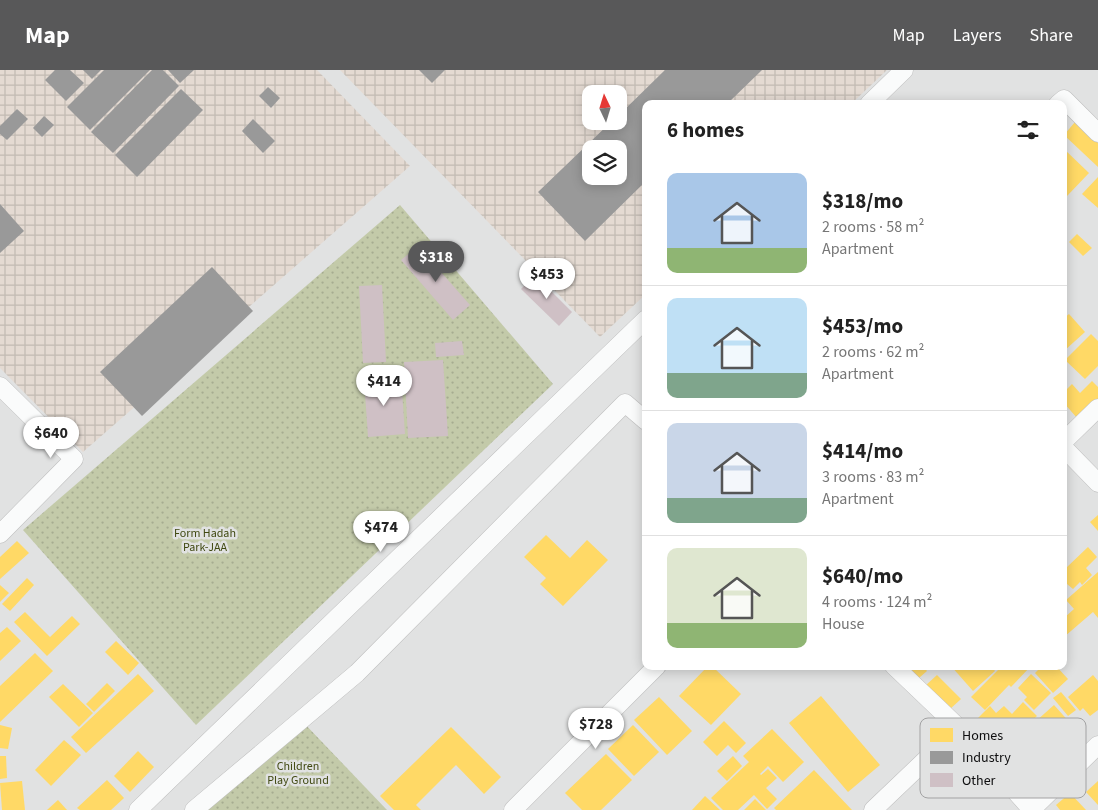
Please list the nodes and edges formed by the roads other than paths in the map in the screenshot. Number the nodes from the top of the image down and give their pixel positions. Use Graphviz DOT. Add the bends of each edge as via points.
graph roads {
  1 [pos="904,70"];
  2 [pos="873,100"];
  3 [pos="1067,101"];
  4 [pos="1098,133"];
  5 [pos="642,323"];
  6 [pos="0,386"];
  7 [pos="1098,408"];
  8 [pos="642,418"];
  9 [pos="1067,438"];
  10 [pos="1067,451"];
  11 [pos="1098,483"];
  12 [pos="0,534"];
  13 [pos="653,670"];
  14 [pos="898,670"];
  15 [pos="949,718"];
  16 [pos="1098,745"];
  17 [pos="1086,757"];
  18 [pos="920,765"];
  19 [pos="1020,798"];
  20 [pos="1043,798"];
  21 [pos="138,810"];
  22 [pos="194,810"];
  23 [pos="513,810"];
  24 [pos="873,810"];
  25 [pos="1031,810"];
  1 -- 2 [label="street"];
  3 -- 4 [label="street"];
  5 -- 21 [label="street"];
  6 -- 12 [label="street" via="74,459"];
  7 -- 9 [label="street"];
  8 -- 22 [label="street" via="625,403 357,673"];
  10 -- 11 [label="street"];
  13 -- 23 [label="street"];
  14 -- 15 [label="street"];
  16 -- 17 [label="street"];
  18 -- 24 [label="street"];
  19 -- 25 [label="street"];
  20 -- 25 [label="street"];
}
